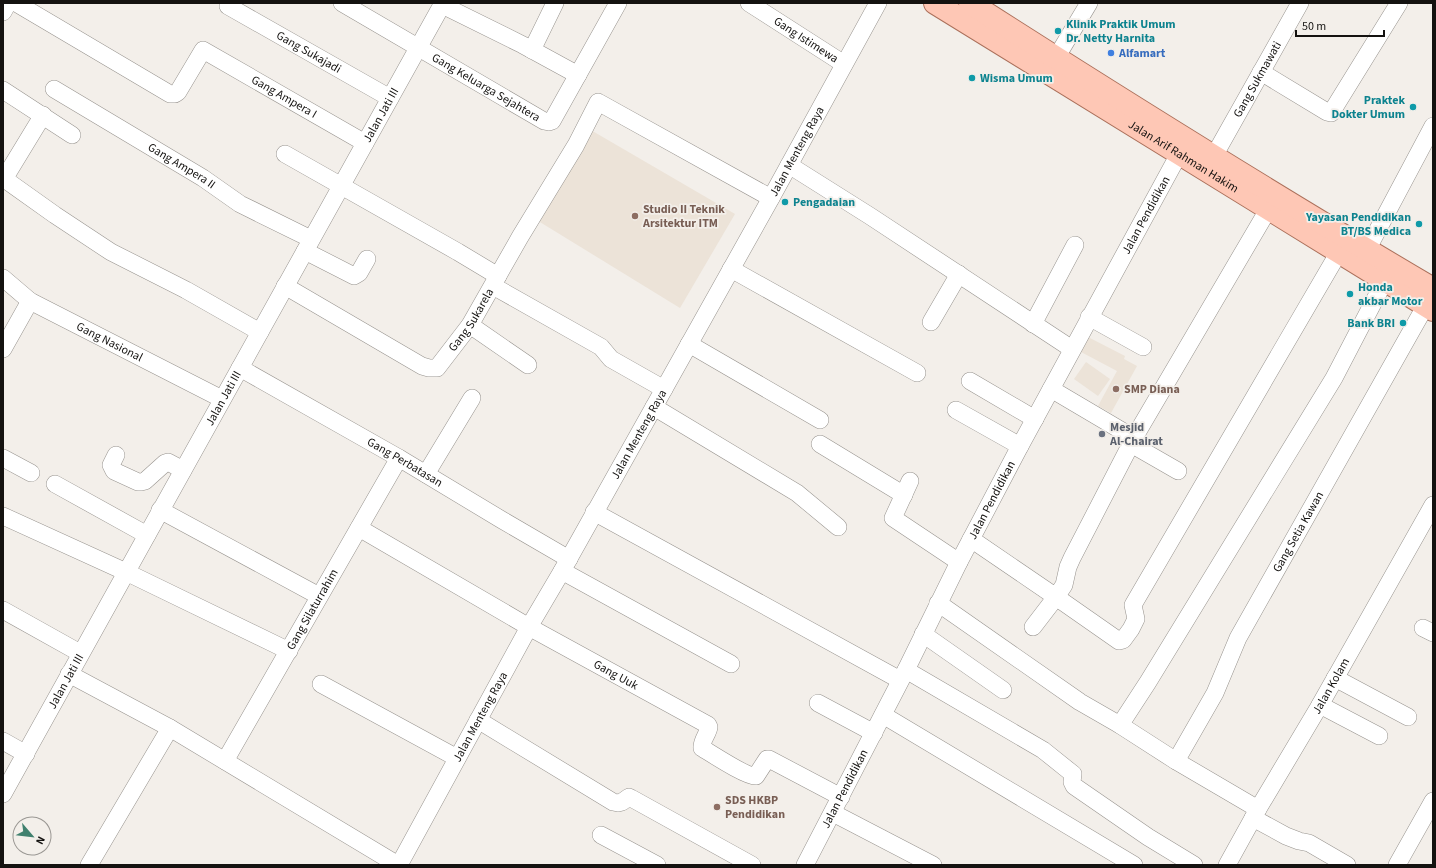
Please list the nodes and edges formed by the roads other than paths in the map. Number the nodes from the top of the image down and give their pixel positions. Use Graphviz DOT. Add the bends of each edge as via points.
graph roads {
  1 [pos="8,3"];
  2 [pos="16,3"];
  3 [pos="342,3"];
  4 [pos="555,3"];
  5 [pos="618,3"];
  6 [pos="749,3"];
  7 [pos="878,3"];
  8 [pos="935,3"];
  9 [pos="970,3"];
  10 [pos="1089,3"];
  11 [pos="1300,3"];
  12 [pos="1399,3"];
  13 [pos="442,4"];
  14 [pos="228,6"];
  15 [pos="3,12"];
  16 [pos="418,47"];
  17 [pos="532,50"];
  18 [pos="844,64"];
  19 [pos="1052,65"];
  20 [pos="1261,72"];
  21 [pos="578,75"];
  22 [pos="54,89"];
  23 [pos="3,90"];
  24 [pos="390,98"];
  25 [pos="43,115"];
  26 [pos="1433,126"];
  27 [pos="72,135"];
  28 [pos="365,143"];
  29 [pos="1183,146"];
  30 [pos="285,154"];
  31 [pos="1214,156"];
  32 [pos="789,165"];
  33 [pos="4,178"];
  34 [pos="341,186"];
  35 [pos="771,198"];
  36 [pos="1269,208"];
  37 [pos="308,245"];
  38 [pos="1075,246"];
  39 [pos="1367,250"];
  40 [pos="1339,252"];
  41 [pos="367,260"];
  42 [pos="732,269"];
  43 [pos="959,274"];
  44 [pos="3,278"];
  45 [pos="1385,280"];
  46 [pos="495,281"];
  47 [pos="285,286"];
  48 [pos="30,301"];
  49 [pos="1431,301"];
  50 [pos="1090,317"];
  51 [pos="931,322"];
  52 [pos="1033,324"];
  53 [pos="470,325"];
  54 [pos="260,332"];
  55 [pos="689,344"];
  56 [pos="1143,347"];
  57 [pos="3,349"];
  58 [pos="1072,349"];
  59 [pos="528,365"];
  60 [pos="240,368"];
  61 [pos="918,373"];
  62 [pos="970,381"];
  63 [pos="664,389"];
  64 [pos="1051,389"];
  65 [pos="472,398"];
  66 [pos="222,399"];
  67 [pos="654,407"];
  68 [pos="956,410"];
  69 [pos="1034,419"];
  70 [pos="820,420"];
  71 [pos="1133,441"];
  72 [pos="820,444"];
  73 [pos="1020,446"];
  74 [pos="116,455"];
  75 [pos="3,458"];
  76 [pos="399,458"];
  77 [pos="183,470"];
  78 [pos="1178,471"];
  79 [pos="31,473"];
  80 [pos="426,474"];
  81 [pos="55,484"];
  82 [pos="1433,505"];
  83 [pos="160,510"];
  84 [pos="594,512"];
  85 [pos="3,516"];
  86 [pos="838,527"];
  87 [pos="359,528"];
  88 [pos="146,535"];
  89 [pos="971,539"];
  90 [pos="959,562"];
  91 [pos="565,565"];
  92 [pos="126,572"];
  93 [pos="319,596"];
  94 [pos="1056,598"];
  95 [pos="938,603"];
  96 [pos="3,610"];
  97 [pos="1033,627"];
  98 [pos="529,628"];
  99 [pos="923,634"];
  100 [pos="289,651"];
  101 [pos="80,653"];
  102 [pos="731,664"];
  103 [pos="69,674"];
  104 [pos="903,675"];
  105 [pos="1335,678"];
  106 [pos="321,684"];
  107 [pos="1003,690"];
  108 [pos="818,703"];
  109 [pos="1320,705"];
  110 [pos="883,715"];
  111 [pos="1408,717"];
  112 [pos="478,720"];
  113 [pos="1120,725"];
  114 [pos="170,728"];
  115 [pos="874,733"];
  116 [pos="1379,736"];
  117 [pos="3,741"];
  118 [pos="26,754"];
  119 [pos="457,758"];
  120 [pos="1176,760"];
  121 [pos="226,761"];
  122 [pos="3,794"];
  123 [pos="840,797"];
  124 [pos="1433,801"];
  125 [pos="832,814"];
  126 [pos="1255,814"];
  127 [pos="601,835"];
  128 [pos="89,865"];
  129 [pos="398,865"];
  130 [pos="657,865"];
  131 [pos="752,865"];
  132 [pos="805,865"];
  133 [pos="930,865"];
  134 [pos="1134,865"];
  135 [pos="1194,865"];
  136 [pos="1226,865"];
  137 [pos="1347,865"];
  138 [pos="1397,865"];
  1 -- 15 [label="street"];
  2 -- 28 [label="street, Gang Ampera I" via="170,94 178,92 203,50"];
  3 -- 16 [label="street"];
  4 -- 17 [label="street"];
  5 -- 21 [label="street, Gang Keluarga Sejahtera"];
  6 -- 18 [label="street, Gang Istimewa"];
  7 -- 18 [label="street, Jalan Menteng Raya"];
  8 -- 19 [label="main road, Jalan Arif Rahman Hakim"];
  9 -- 19 [label="main road, Jalan Arif Rahman Hakim"];
  10 -- 19 [label="street"];
  11 -- 20 [label="street, Gang Sukmawati"];
  12 -- 20 [label="street" via="1331,113"];
  13 -- 16 [label="street, Jalan Jati III"];
  13 -- 17 [label="street"];
  14 -- 24 [label="street, Gang Sukajadi"];
  16 -- 21 [label="street, Gang Keluarga Sejahtera" via="549,122 552,121"];
  16 -- 24 [label="street, Jalan Jati III"];
  17 -- 21 [label="street"];
  18 -- 32 [label="street, Jalan Menteng Raya"];
  19 -- 29 [label="main road, Jalan Arif Rahman Hakim"];
  20 -- 31 [label="street, Gang Sukmawati"];
  22 -- 37 [label="street, Gang Ampera II" via="203,178 240,204"];
  23 -- 25 [label="street"];
  24 -- 28 [label="street, Jalan Jati III"];
  25 -- 27 [label="street"];
  25 -- 33 [label="street"];
  26 -- 39 [label="street"];
  28 -- 34 [label="street, Jalan Jati III"];
  29 -- 31 [label="main road, Jalan Arif Rahman Hakim"];
  29 -- 36 [label="main road, Jalan Arif Rahman Hakim"];
  29 -- 50 [label="street, Jalan Pendidikan"];
  30 -- 34 [label="street, Gang Sukarela"];
  31 -- 39 [label="main road, Jalan Arif Rahman Hakim"];
  32 -- 35 [label="street, Jalan Menteng Raya"];
  32 -- 43 [label="street"];
  33 -- 54 [label="street" via="111,252"];
  34 -- 37 [label="street, Jalan Jati III"];
  34 -- 46 [label="street, Gang Sukarela"];
  35 -- 42 [label="street, Jalan Menteng Raya"];
  35 -- 46 [label="street" via="598,102 576,145"];
  36 -- 40 [label="main road, Jalan Arif Rahman Hakim"];
  36 -- 71 [label="street"];
  37 -- 41 [label="street, Gang Ampera II" via="354,276"];
  37 -- 47 [label="street, Jalan Jati III"];
  38 -- 52 [label="street"];
  39 -- 49 [label="main road, Jalan Arif Rahman Hakim"];
  40 -- 45 [label="main road, Jalan Arif Rahman Hakim"];
  40 -- 94 [label="street" via="1134,605 1136,619 1123,640 1119,641"];
  42 -- 55 [label="street, Jalan Menteng Raya"];
  42 -- 61 [label="street"];
  43 -- 51 [label="street"];
  43 -- 52 [label="street"];
  44 -- 48 [label="street, Gang Nasional"];
  45 -- 49 [label="main road, Jalan Arif Rahman Hakim"];
  45 -- 113 [label="street" via="1334,378"];
  46 -- 53 [label="street, Gang Sukarela"];
  46 -- 63 [label="street" via="601,347 611,359"];
  47 -- 53 [label="street, Gang Sukarela" via="429,368 440,366"];
  47 -- 54 [label="street, Jalan Jati III"];
  48 -- 57 [label="street"];
  48 -- 66 [label="street, Gang Nasional"];
  49 -- 120 [label="street, Gang Setia Kawan" via="1238,638 1215,693"];
  50 -- 56 [label="street"];
  50 -- 58 [label="street, Jalan Pendidikan"];
  52 -- 58 [label="street"];
  53 -- 59 [label="street"];
  54 -- 60 [label="street, Jalan Jati III"];
  55 -- 63 [label="street, Jalan Menteng Raya"];
  55 -- 70 [label="street"];
  58 -- 64 [label="street, Jalan Pendidikan"];
  60 -- 66 [label="street, Jalan Jati III"];
  60 -- 76 [label="street, Gang Perbatasan"];
  62 -- 69 [label="street"];
  63 -- 67 [label="street, Jalan Menteng Raya"];
  64 -- 69 [label="street, Jalan Pendidikan"];
  64 -- 71 [label="street"];
  65 -- 80 [label="street"];
  66 -- 77 [label="street, Jalan Jati III"];
  67 -- 84 [label="street, Jalan Menteng Raya"];
  67 -- 86 [label="street" via="797,493"];
  68 -- 73 [label="street"];
  69 -- 73 [label="street, Jalan Pendidikan"];
  71 -- 78 [label="street"];
  71 -- 94 [label="street" via="1068,566 1064,586"];
  72 -- 90 [label="street" via="907,488 893,518"];
  73 -- 89 [label="street, Jalan Pendidikan"];
  74 -- 77 [label="street" via="111,465 114,471 138,482 145,481 168,462"];
  75 -- 79 [label="street"];
  76 -- 80 [label="street, Gang Perbatasan"];
  76 -- 87 [label="street, Gang Silaturrahim"];
  77 -- 83 [label="street, Jalan Jati III"];
  80 -- 91 [label="street, Gang Perbatasan" via="502,520"];
  81 -- 88 [label="street"];
  82 -- 105 [label="street, Jalan Kolam"];
  83 -- 88 [label="street, Jalan Jati III"];
  83 -- 93 [label="street"];
  84 -- 91 [label="street, Jalan Menteng Raya"];
  84 -- 104 [label="street"];
  85 -- 92 [label="street"];
  87 -- 93 [label="street, Gang Silaturrahim"];
  87 -- 98 [label="street, Gang Uuk"];
  88 -- 92 [label="street, Jalan Jati III"];
  89 -- 90 [label="street, Jalan Pendidikan"];
  89 -- 94 [label="street"];
  90 -- 95 [label="street, Jalan Pendidikan"];
  91 -- 98 [label="street, Jalan Menteng Raya"];
  91 -- 102 [label="street, Gang Perbatasan"];
  92 -- 100 [label="street"];
  92 -- 101 [label="street, Jalan Jati III"];
  93 -- 100 [label="street, Gang Silaturrahim"];
  94 -- 97 [label="street"];
  95 -- 99 [label="street, Jalan Pendidikan"];
  95 -- 113 [label="street" via="1074,698"];
  96 -- 101 [label="street"];
  98 -- 112 [label="street, Jalan Menteng Raya"];
  98 -- 123 [label="street, Gang Uuk" via="708,725 709,730 702,748 743,772 756,776 769,759"];
  99 -- 104 [label="street, Jalan Pendidikan"];
  99 -- 107 [label="street"];
  100 -- 121 [label="street, Gang Silaturrahim"];
  101 -- 103 [label="street, Jalan Jati III"];
  103 -- 114 [label="street"];
  103 -- 118 [label="street, Jalan Jati III"];
  104 -- 110 [label="street, Jalan Pendidikan"];
  104 -- 135 [label="street" via="1043,750 1073,774 1074,786"];
  105 -- 109 [label="street, Jalan Kolam"];
  105 -- 111 [label="street"];
  106 -- 119 [label="street"];
  108 -- 115 [label="street"];
  109 -- 116 [label="street"];
  109 -- 126 [label="street, Jalan Kolam"];
  110 -- 115 [label="street, Jalan Pendidikan"];
  110 -- 134 [label="street"];
  112 -- 119 [label="street, Jalan Menteng Raya"];
  112 -- 131 [label="street" via="613,802 622,802 629,797"];
  113 -- 120 [label="street"];
  114 -- 121 [label="street"];
  114 -- 128 [label="street"];
  115 -- 123 [label="street, Jalan Pendidikan"];
  117 -- 118 [label="street"];
  118 -- 122 [label="street, Jalan Jati III"];
  119 -- 129 [label="street, Jalan Menteng Raya"];
  120 -- 126 [label="street"];
  121 -- 129 [label="street"];
  123 -- 125 [label="street, Jalan Pendidikan"];
  124 -- 138 [label="street"];
  125 -- 132 [label="street, Jalan Pendidikan"];
  125 -- 133 [label="street"];
  126 -- 136 [label="street, Jalan Kolam"];
  126 -- 137 [label="street" via="1286,836 1315,846"];
  127 -- 130 [label="street"];
}
